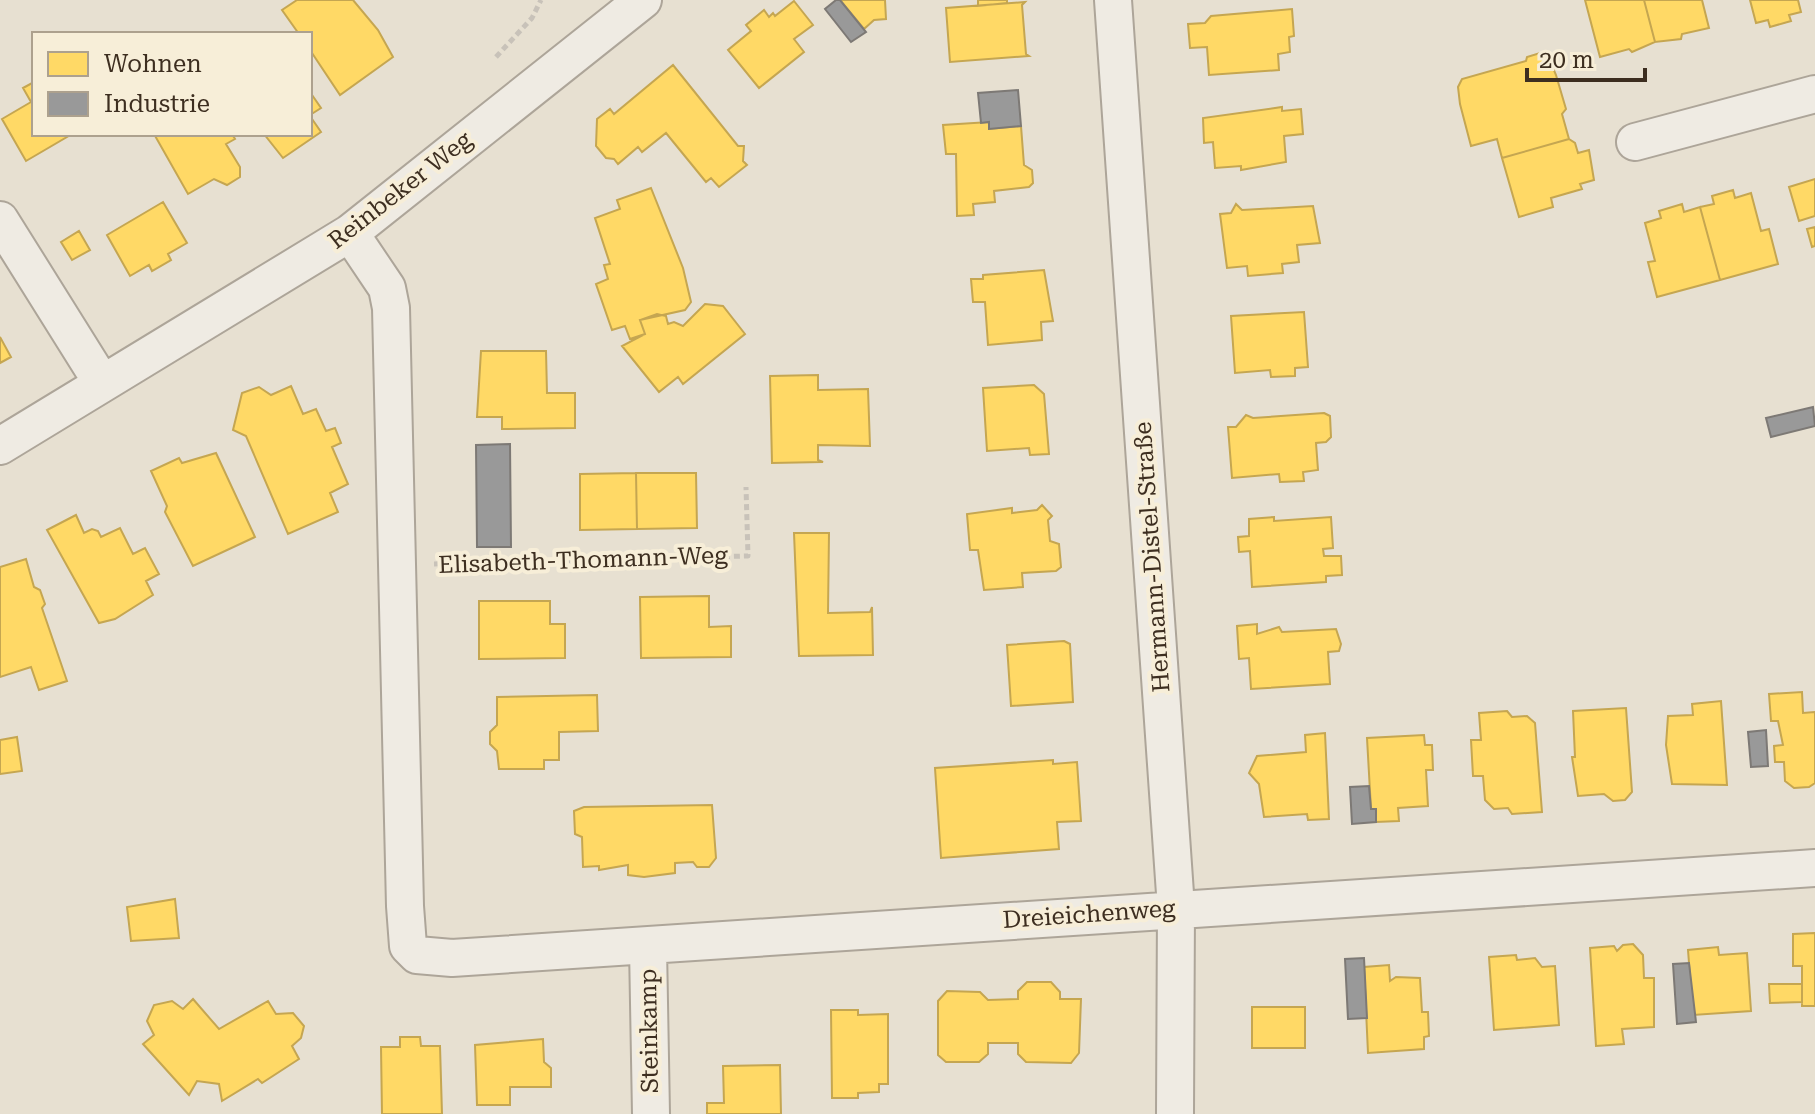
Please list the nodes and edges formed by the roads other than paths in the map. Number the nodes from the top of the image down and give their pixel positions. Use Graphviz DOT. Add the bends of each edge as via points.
graph roads {
  1 [pos="643,0"];
  2 [pos="1113,0"];
  3 [pos="1815,94"];
  4 [pos="1635,142"];
  5 [pos="0,220"];
  6 [pos="350,233"];
  7 [pos="102,383"];
  8 [pos="0,446"];
  9 [pos="1815,868"];
  10 [pos="1176,908"];
  11 [pos="648,947"];
  12 [pos="651,1114"];
  13 [pos="1175,1114"];
  1 -- 6 [label="street, Reinbeker Weg"];
  2 -- 10 [label="street, Hermann-Distel-Straße"];
  3 -- 4 [label="street"];
  5 -- 7 [label="street"];
  6 -- 7 [label="street, Reinbeker Weg"];
  6 -- 11 [label="street, Dreieichenweg" via="387,288 391,308 408,946 425,957"];
  7 -- 8 [label="street, Reinbeker Weg"];
  9 -- 10 [label="street, Dreieichenweg"];
  10 -- 11 [label="street, Dreieichenweg"];
  10 -- 13 [label="street, Hermann-Distel-Straße"];
  11 -- 12 [label="street, Steinkamp"];
}
